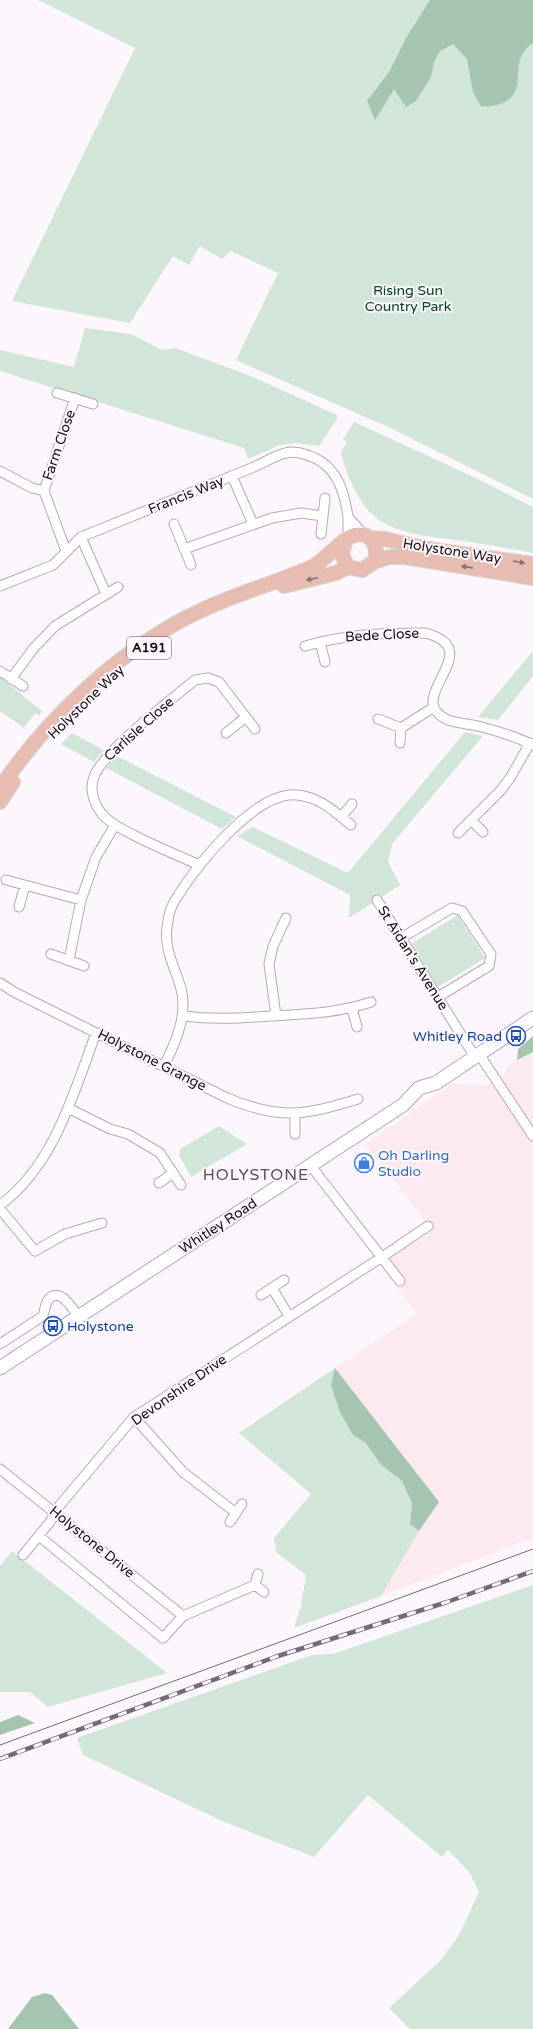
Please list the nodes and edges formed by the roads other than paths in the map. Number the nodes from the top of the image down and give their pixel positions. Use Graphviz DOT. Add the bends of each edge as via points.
graph roads {
  1 [pos="57,393"];
  2 [pos="75,398"];
  3 [pos="93,404"];
  4 [pos="0,471"];
  5 [pos="232,476"];
  6 [pos="44,491"];
  7 [pos="325,498"];
  8 [pos="323,516"];
  9 [pos="348,517"];
  10 [pos="174,524"];
  11 [pos="253,524"];
  12 [pos="321,534"];
  13 [pos="81,537"];
  14 [pos="367,537"];
  15 [pos="346,541"];
  16 [pos="184,549"];
  17 [pos="66,551"];
  18 [pos="374,562"];
  19 [pos="533,564"];
  20 [pos="191,565"];
  21 [pos="348,567"];
  22 [pos="533,578"];
  23 [pos="0,586"];
  24 [pos="118,587"];
  25 [pos="106,594"];
  26 [pos="320,642"];
  27 [pos="305,646"];
  28 [pos="325,662"];
  29 [pos="0,671"];
  30 [pos="11,678"];
  31 [pos="23,686"];
  32 [pos="434,707"];
  33 [pos="246,717"];
  34 [pos="378,719"];
  35 [pos="401,728"];
  36 [pos="255,729"];
  37 [pos="226,733"];
  38 [pos="400,743"];
  39 [pos="532,744"];
  40 [pos="0,788"];
  41 [pos="0,802"];
  42 [pos="352,804"];
  43 [pos="341,817"];
  44 [pos="471,820"];
  45 [pos="115,825"];
  46 [pos="352,825"];
  47 [pos="483,832"];
  48 [pos="458,833"];
  49 [pos="199,864"];
  50 [pos="6,880"];
  51 [pos="24,885"];
  52 [pos="81,900"];
  53 [pos="377,900"];
  54 [pos="19,907"];
  55 [pos="286,918"];
  56 [pos="401,938"];
  57 [pos="51,954"];
  58 [pos="69,960"];
  59 [pos="84,966"];
  60 [pos="0,983"];
  61 [pos="0,989"];
  62 [pos="14,992"];
  63 [pos="438,997"];
  64 [pos="371,1002"];
  65 [pos="352,1008"];
  66 [pos="183,1016"];
  67 [pos="276,1016"];
  68 [pos="533,1018"];
  69 [pos="357,1027"];
  70 [pos="96,1033"];
  71 [pos="477,1055"];
  72 [pos="164,1066"];
  73 [pos="358,1100"];
  74 [pos="68,1108"];
  75 [pos="295,1113"];
  76 [pos="295,1134"];
  77 [pos="533,1136"];
  78 [pos="311,1166"];
  79 [pos="173,1174"];
  80 [pos="159,1183"];
  81 [pos="181,1185"];
  82 [pos="0,1205"];
  83 [pos="0,1209"];
  84 [pos="102,1223"];
  85 [pos="428,1226"];
  86 [pos="382,1257"];
  87 [pos="284,1280"];
  88 [pos="400,1281"];
  89 [pos="272,1288"];
  90 [pos="261,1295"];
  91 [pos="78,1316"];
  92 [pos="289,1316"];
  93 [pos="0,1344"];
  94 [pos="0,1368"];
  95 [pos="134,1417"];
  96 [pos="0,1469"];
  97 [pos="242,1504"];
  98 [pos="56,1512"];
  99 [pos="236,1513"];
  100 [pos="230,1522"];
  101 [pos="39,1536"];
  102 [pos="23,1555"];
  103 [pos="258,1574"];
  104 [pos="255,1585"];
  105 [pos="264,1592"];
  106 [pos="183,1616"];
  1 -- 2 [label="street, Farm Close"];
  2 -- 3 [label="street, Farm Close"];
  2 -- 6 [label="street, Farm Close"];
  4 -- 6 [label="street, Farm Close" via="32,488"];
  5 -- 9 [label="street, Francis Way" via="282,454 301,453 315,457 331,469 341,483"];
  5 -- 11 [label="street"];
  5 -- 13 [label="street, Francis Way"];
  6 -- 17 [label="street, Farm Close"];
  7 -- 8 [label="street"];
  8 -- 11 [label="street" via="296,514"];
  8 -- 12 [label="street"];
  9 -- 14 [label="street, Francis Way"];
  9 -- 15 [label="street, Francis Way"];
  10 -- 16 [label="street"];
  11 -- 16 [label="street"];
  13 -- 17 [label="street, Francis Way"];
  13 -- 25 [label="street"];
  14 -- 15 [label="main road, Holystone Way / A191" via="355,535"];
  14 -- 18 [label="main road" via="376,547"];
  14 -- 19 [label="main road, Holystone Way / A191, one-way" via="428,549"];
  15 -- 21 [label="main road" via="342,555"];
  15 -- 40 [label="main road, Holystone Way / A191" via="313,567 200,611 158,634 121,660 57,716"];
  16 -- 20 [label="street"];
  17 -- 23 [label="street, Francis Way" via="53,565"];
  18 -- 21 [label="main road, Holystone Way / A191" via="362,570"];
  22 -- 18 [label="main road, Holystone Way / A191, one-way" via="405,557 389,557"];
  21 -- 41 [label="main road, Holystone Way / A191, one-way" via="336,573 296,582 209,614 165,637 125,664 71,713 22,768"];
  24 -- 25 [label="street"];
  25 -- 30 [label="street" via="55,626"];
  26 -- 27 [label="street, Bede Close"];
  26 -- 28 [label="street"];
  26 -- 32 [label="street, Bede Close" via="371,633 434,635 445,644 450,656 436,691"];
  29 -- 30 [label="street"];
  30 -- 31 [label="street"];
  32 -- 35 [label="street"];
  32 -- 39 [label="street" via="447,720 493,730"];
  33 -- 36 [label="street, Carlisle Close"];
  33 -- 37 [label="street"];
  33 -- 45 [label="street, Carlisle Close" via="219,682 208,678 195,680 128,736 106,757 94,776 92,789 95,802 102,814"];
  34 -- 35 [label="street"];
  35 -- 38 [label="street"];
  39 -- 44 [label="street" via="510,778"];
  42 -- 43 [label="street"];
  43 -- 46 [label="street"];
  43 -- 49 [label="street" via="314,798 296,795 278,798 259,808 238,825"];
  44 -- 47 [label="street"];
  44 -- 48 [label="street"];
  45 -- 49 [label="street, Carlisle Close"];
  45 -- 52 [label="street" via="96,857"];
  49 -- 66 [label="street" via="171,908 167,928 167,950 181,987"];
  50 -- 51 [label="street"];
  51 -- 52 [label="street"];
  51 -- 54 [label="street"];
  52 -- 58 [label="street"];
  53 -- 56 [label="street, St Aidan's Avenue"];
  55 -- 67 [label="street" via="273,946 269,964"];
  56 -- 63 [label="street, St Aidan's Avenue"];
  56 -- 63 [label="street" via="452,908 462,911 491,954 489,966"];
  57 -- 58 [label="street"];
  58 -- 59 [label="street"];
  60 -- 62 [label="street, Holystone Grange"];
  61 -- 62 [label="street, Holystone Grange"];
  62 -- 70 [label="street, Holystone Grange"];
  63 -- 71 [label="street, St Aidan's Avenue"];
  64 -- 65 [label="street"];
  65 -- 67 [label="street"];
  65 -- 69 [label="street"];
  66 -- 67 [label="street" via="209,1020"];
  66 -- 72 [label="street" via="174,1046"];
  68 -- 71 [label="street, Whitley Road"];
  70 -- 72 [label="street, Holystone Grange"];
  70 -- 74 [label="street"];
  71 -- 77 [label="street, St Aidan's Avenue"];
  71 -- 78 [label="street, Whitley Road" via="436,1083 419,1088 403,1105"];
  72 -- 75 [label="street, Holystone Grange" via="252,1108"];
  73 -- 75 [label="street, Holystone Grange"];
  74 -- 79 [label="street" via="110,1129 128,1134 160,1153"];
  74 -- 82 [label="street" via="48,1149 27,1179 17,1193"];
  75 -- 76 [label="street"];
  78 -- 86 [label="street"];
  78 -- 91 [label="street, Whitley Road"];
  79 -- 80 [label="street"];
  79 -- 81 [label="street"];
  83 -- 84 [label="street" via="35,1251 65,1234"];
  85 -- 86 [label="street, Devonshire Drive"];
  86 -- 88 [label="street"];
  86 -- 92 [label="street, Devonshire Drive"];
  87 -- 89 [label="street"];
  89 -- 90 [label="street"];
  89 -- 92 [label="street"];
  91 -- 93 [label="street" via="68,1301 62,1296 55,1296 50,1299 43,1316"];
  91 -- 94 [label="street, Whitley Road"];
  92 -- 95 [label="street, Devonshire Drive"];
  95 -- 98 [label="street, Devonshire Drive"];
  95 -- 99 [label="street" via="183,1472"];
  96 -- 98 [label="street, Holystone Drive"];
  97 -- 99 [label="street"];
  98 -- 101 [label="street, Devonshire Drive"];
  98 -- 106 [label="street, Holystone Drive"];
  99 -- 100 [label="street"];
  101 -- 102 [label="street, Devonshire Drive"];
  101 -- 106 [label="street, Holystone Drive" via="163,1638"];
  103 -- 104 [label="street"];
  104 -- 105 [label="street"];
  104 -- 106 [label="street, Holystone Drive"];
}
